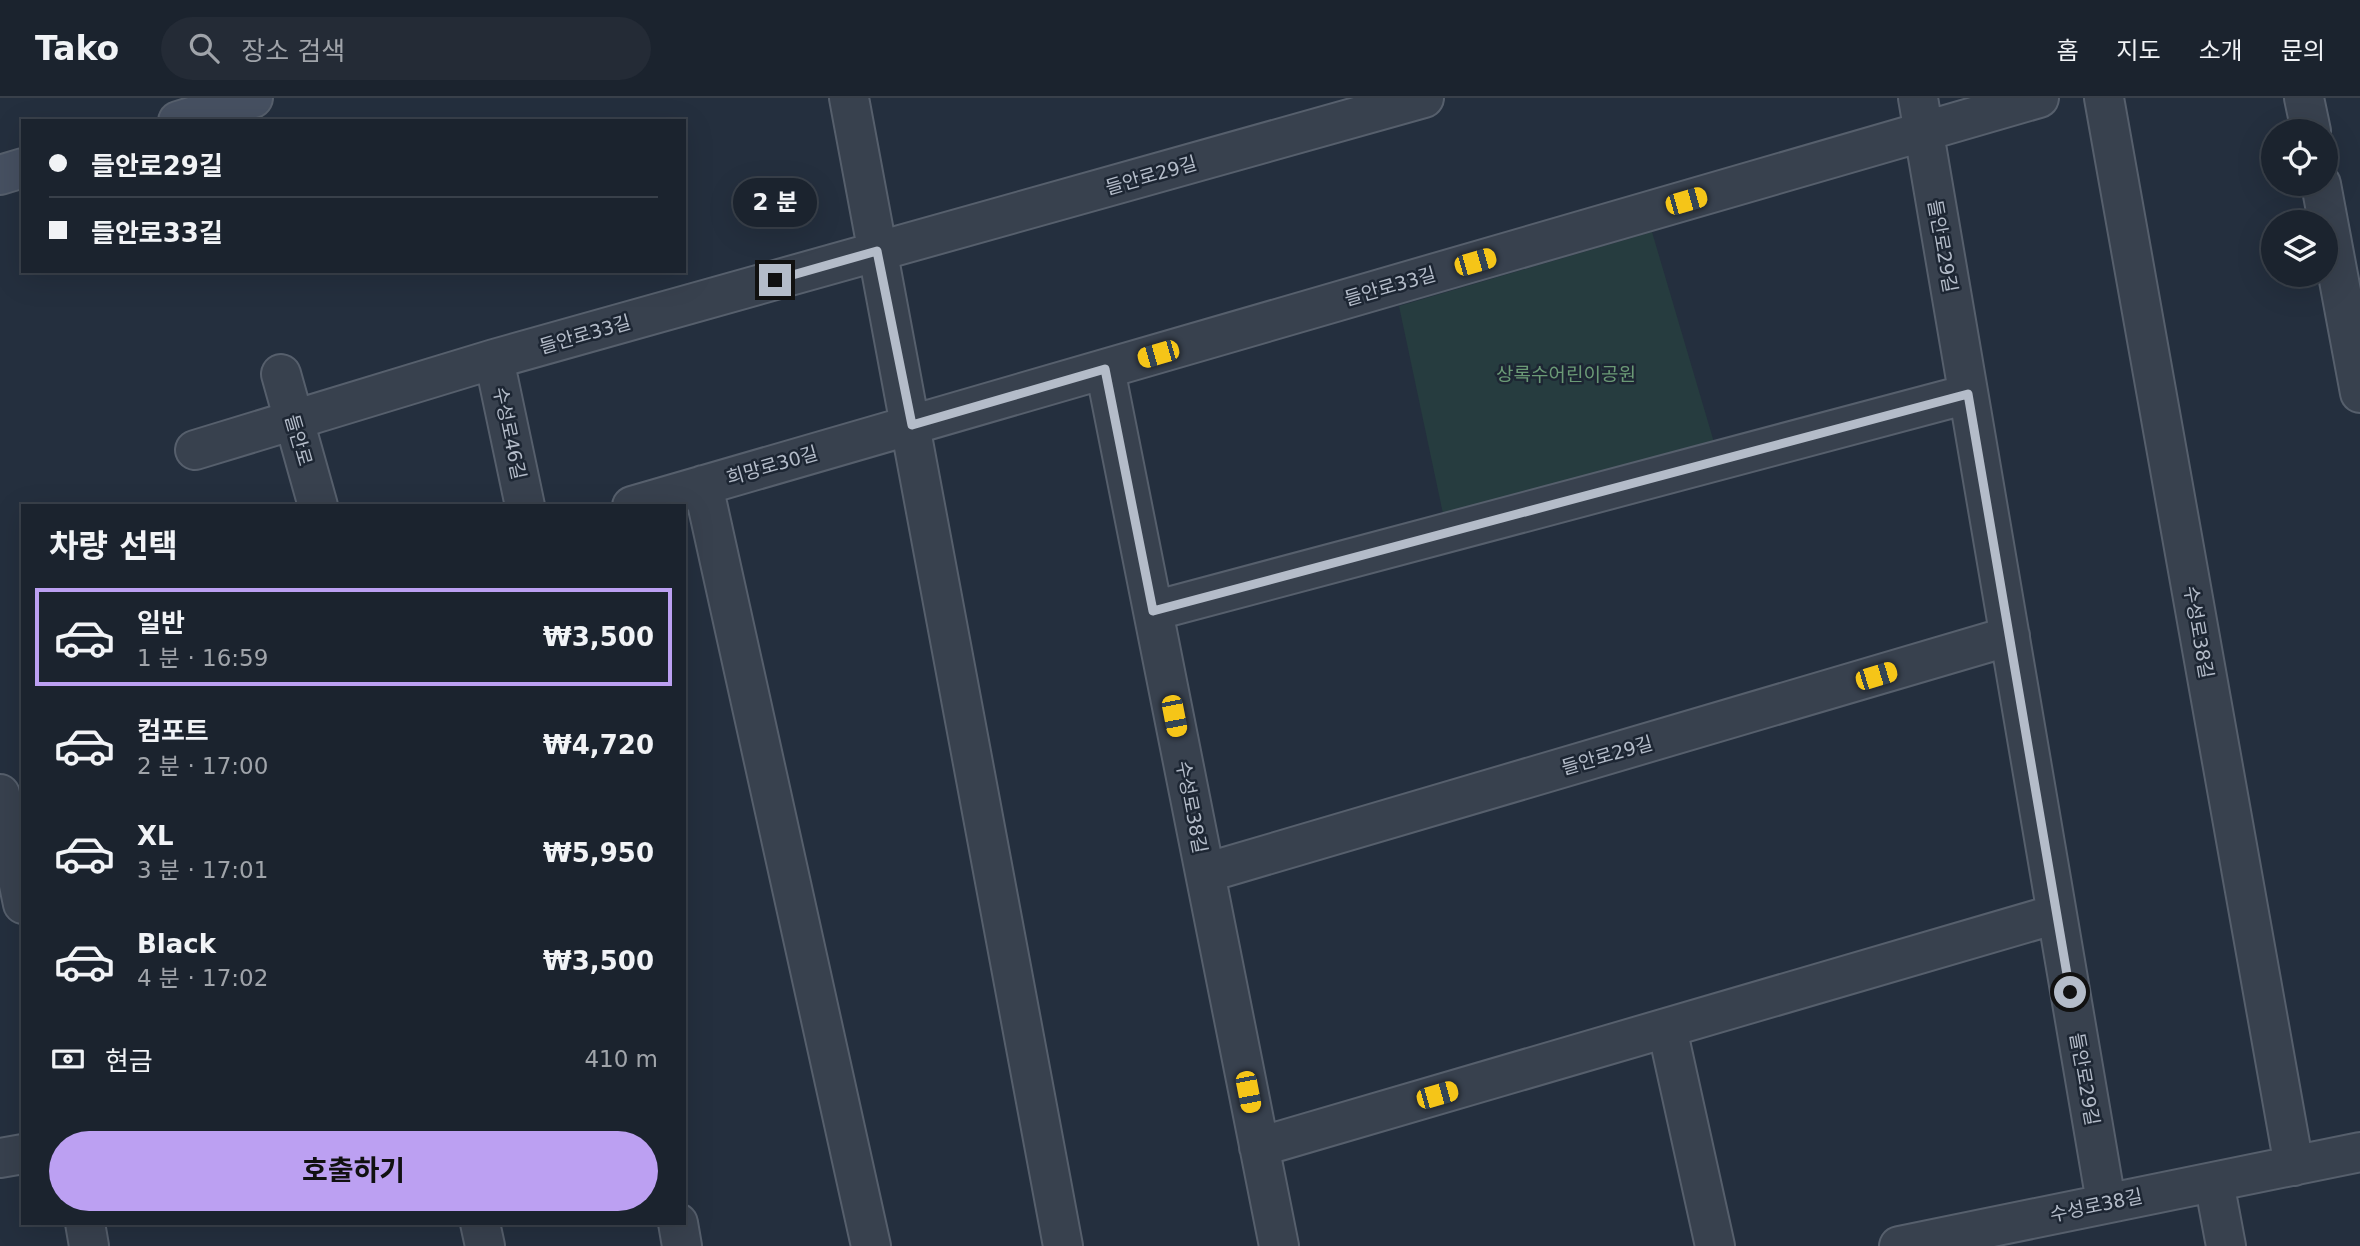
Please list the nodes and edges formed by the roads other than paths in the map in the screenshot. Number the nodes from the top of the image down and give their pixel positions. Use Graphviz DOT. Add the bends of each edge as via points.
graph roads {
  1 [pos="253,98"];
  2 [pos="849,98"];
  3 [pos="1424,98"];
  4 [pos="2039,98"];
  5 [pos="2104,98"];
  6 [pos="2304,98"];
  7 [pos="1921,115"];
  8 [pos="185,119"];
  9 [pos="2308,119"];
  10 [pos="21,169"];
  11 [pos="0,175"];
  12 [pos="2322,196"];
  13 [pos="877,251"];
  14 [pos="494,359"];
  15 [pos="1105,369"];
  16 [pos="281,374"];
  17 [pos="2360,393"];
  18 [pos="1968,394"];
  19 [pos="294,422"];
  20 [pos="912,425"];
  21 [pos="195,450"];
  22 [pos="703,485"];
  23 [pos="317,504"];
  24 [pos="525,504"];
  25 [pos="639,504"];
  26 [pos="1153,611"];
  27 [pos="2010,636"];
  28 [pos="0,794"];
  29 [pos="1205,873"];
  30 [pos="21,894"];
  31 [pos="2056,914"];
  32 [pos="1667,1028"];
  33 [pos="1259,1147"];
  34 [pos="2360,1152"];
  35 [pos="21,1154"];
  36 [pos="0,1158"];
  37 [pos="2294,1166"];
  38 [pos="2214,1182"];
  39 [pos="2106,1202"];
  40 [pos="85,1225"];
  41 [pos="480,1225"];
  42 [pos="678,1225"];
  43 [pos="89,1246"];
  44 [pos="485,1246"];
  45 [pos="682,1246"];
  46 [pos="871,1246"];
  47 [pos="1063,1246"];
  48 [pos="1279,1246"];
  49 [pos="1715,1246"];
  50 [pos="1899,1246"];
  51 [pos="2226,1246"];
  1 -- 8 [label="main road"];
  2 -- 13 [label="street"];
  3 -- 13 [label="street, 들안로29길"];
  4 -- 7 [label="street, 들안로33길"];
  5 -- 37 [label="street, 수성로38길"];
  6 -- 9 [label="street"];
  7 -- 15 [label="street, 들안로33길"];
  7 -- 18 [label="street, 들안로29길"];
  10 -- 11 [label="main road"];
  12 -- 17 [label="street"];
  13 -- 14 [label="street, 들안로33길"];
  13 -- 20 [label="street"];
  14 -- 19 [label="street, 들안로33길"];
  14 -- 24 [label="street, 수성로46길"];
  15 -- 20 [label="street, 들안로33길"];
  15 -- 26 [label="street, 수성로38길"];
  16 -- 19 [label="street, 들안로"];
  18 -- 26 [label="street"];
  18 -- 27 [label="street, 들안로29길"];
  19 -- 21 [label="street, 들안로33길"];
  19 -- 23 [label="street, 들안로"];
  20 -- 22 [label="street, 희망로30길"];
  20 -- 47 [label="street"];
  22 -- 25 [label="street, 희망로30길"];
  22 -- 46 [label="street"];
  26 -- 29 [label="street, 수성로38길"];
  27 -- 29 [label="street, 들안로29길"];
  27 -- 31 [label="street, 들안로29길"];
  28 -- 30 [label="street"];
  29 -- 33 [label="street, 수성로38길"];
  31 -- 32 [label="street"];
  31 -- 39 [label="street, 들안로29길"];
  32 -- 33 [label="street"];
  32 -- 49 [label="street"];
  33 -- 48 [label="street, 수성로38길"];
  34 -- 37 [label="street, 수성로38길"];
  35 -- 36 [label="street"];
  37 -- 38 [label="street, 수성로38길"];
  38 -- 39 [label="street, 수성로38길"];
  38 -- 51 [label="street"];
  39 -- 50 [label="street, 수성로38길"];
  40 -- 43 [label="street"];
  41 -- 44 [label="street"];
  42 -- 45 [label="street"];
}
